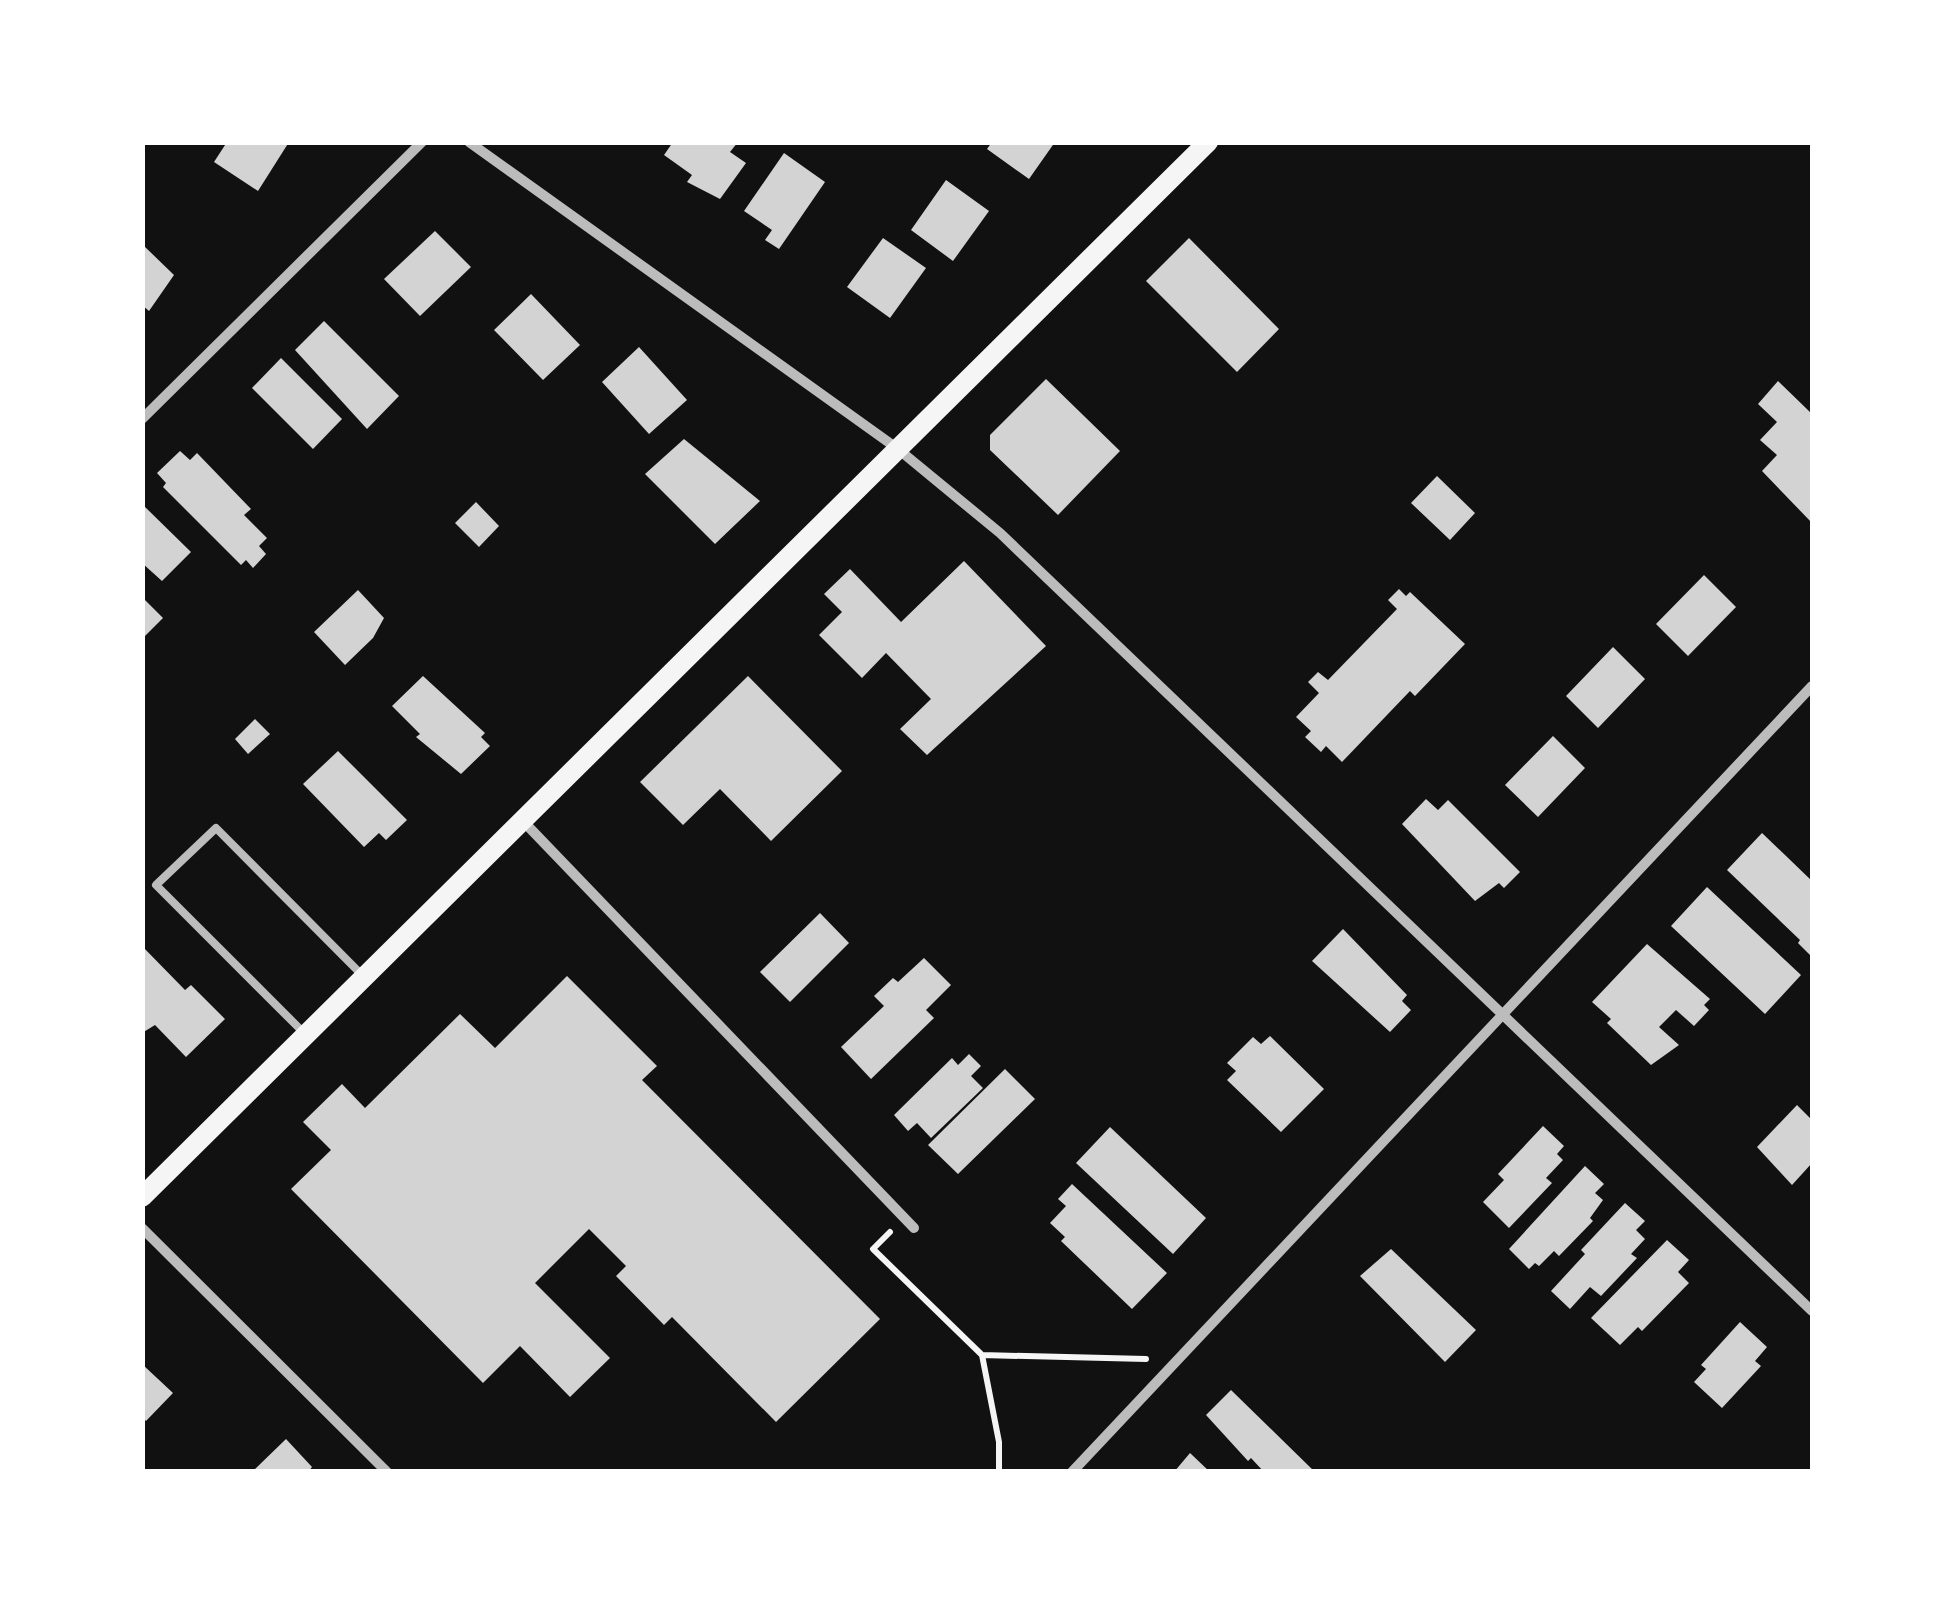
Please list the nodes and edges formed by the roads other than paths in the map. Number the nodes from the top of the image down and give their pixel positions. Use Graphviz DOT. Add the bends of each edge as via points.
graph roads {
  1 [pos="422,142"];
  2 [pos="468,142"];
  3 [pos="1208,142"];
  4 [pos="142,419"];
  5 [pos="898,449"];
  6 [pos="1812,686"];
  7 [pos="523,822"];
  8 [pos="364,977"];
  9 [pos="1505,1012"];
  10 [pos="306,1035"];
  11 [pos="142,1197"];
  12 [pos="142,1228"];
  13 [pos="914,1228"];
  14 [pos="1812,1311"];
  15 [pos="387,1472"];
  16 [pos="1072,1472"];
  1 -- 4 [label="street"];
  2 -- 5 [label="street"];
  3 -- 5 [label="main road"];
  5 -- 7 [label="main road"];
  5 -- 9 [label="street" via="1000,533"];
  6 -- 9 [label="street"];
  7 -- 8 [label="main road"];
  7 -- 13 [label="street"];
  8 -- 10 [label="main road"];
  8 -- 10 [label="lane" via="216,828 156,884"];
  9 -- 14 [label="street"];
  9 -- 16 [label="street"];
  10 -- 11 [label="main road"];
  12 -- 15 [label="street"];
}
